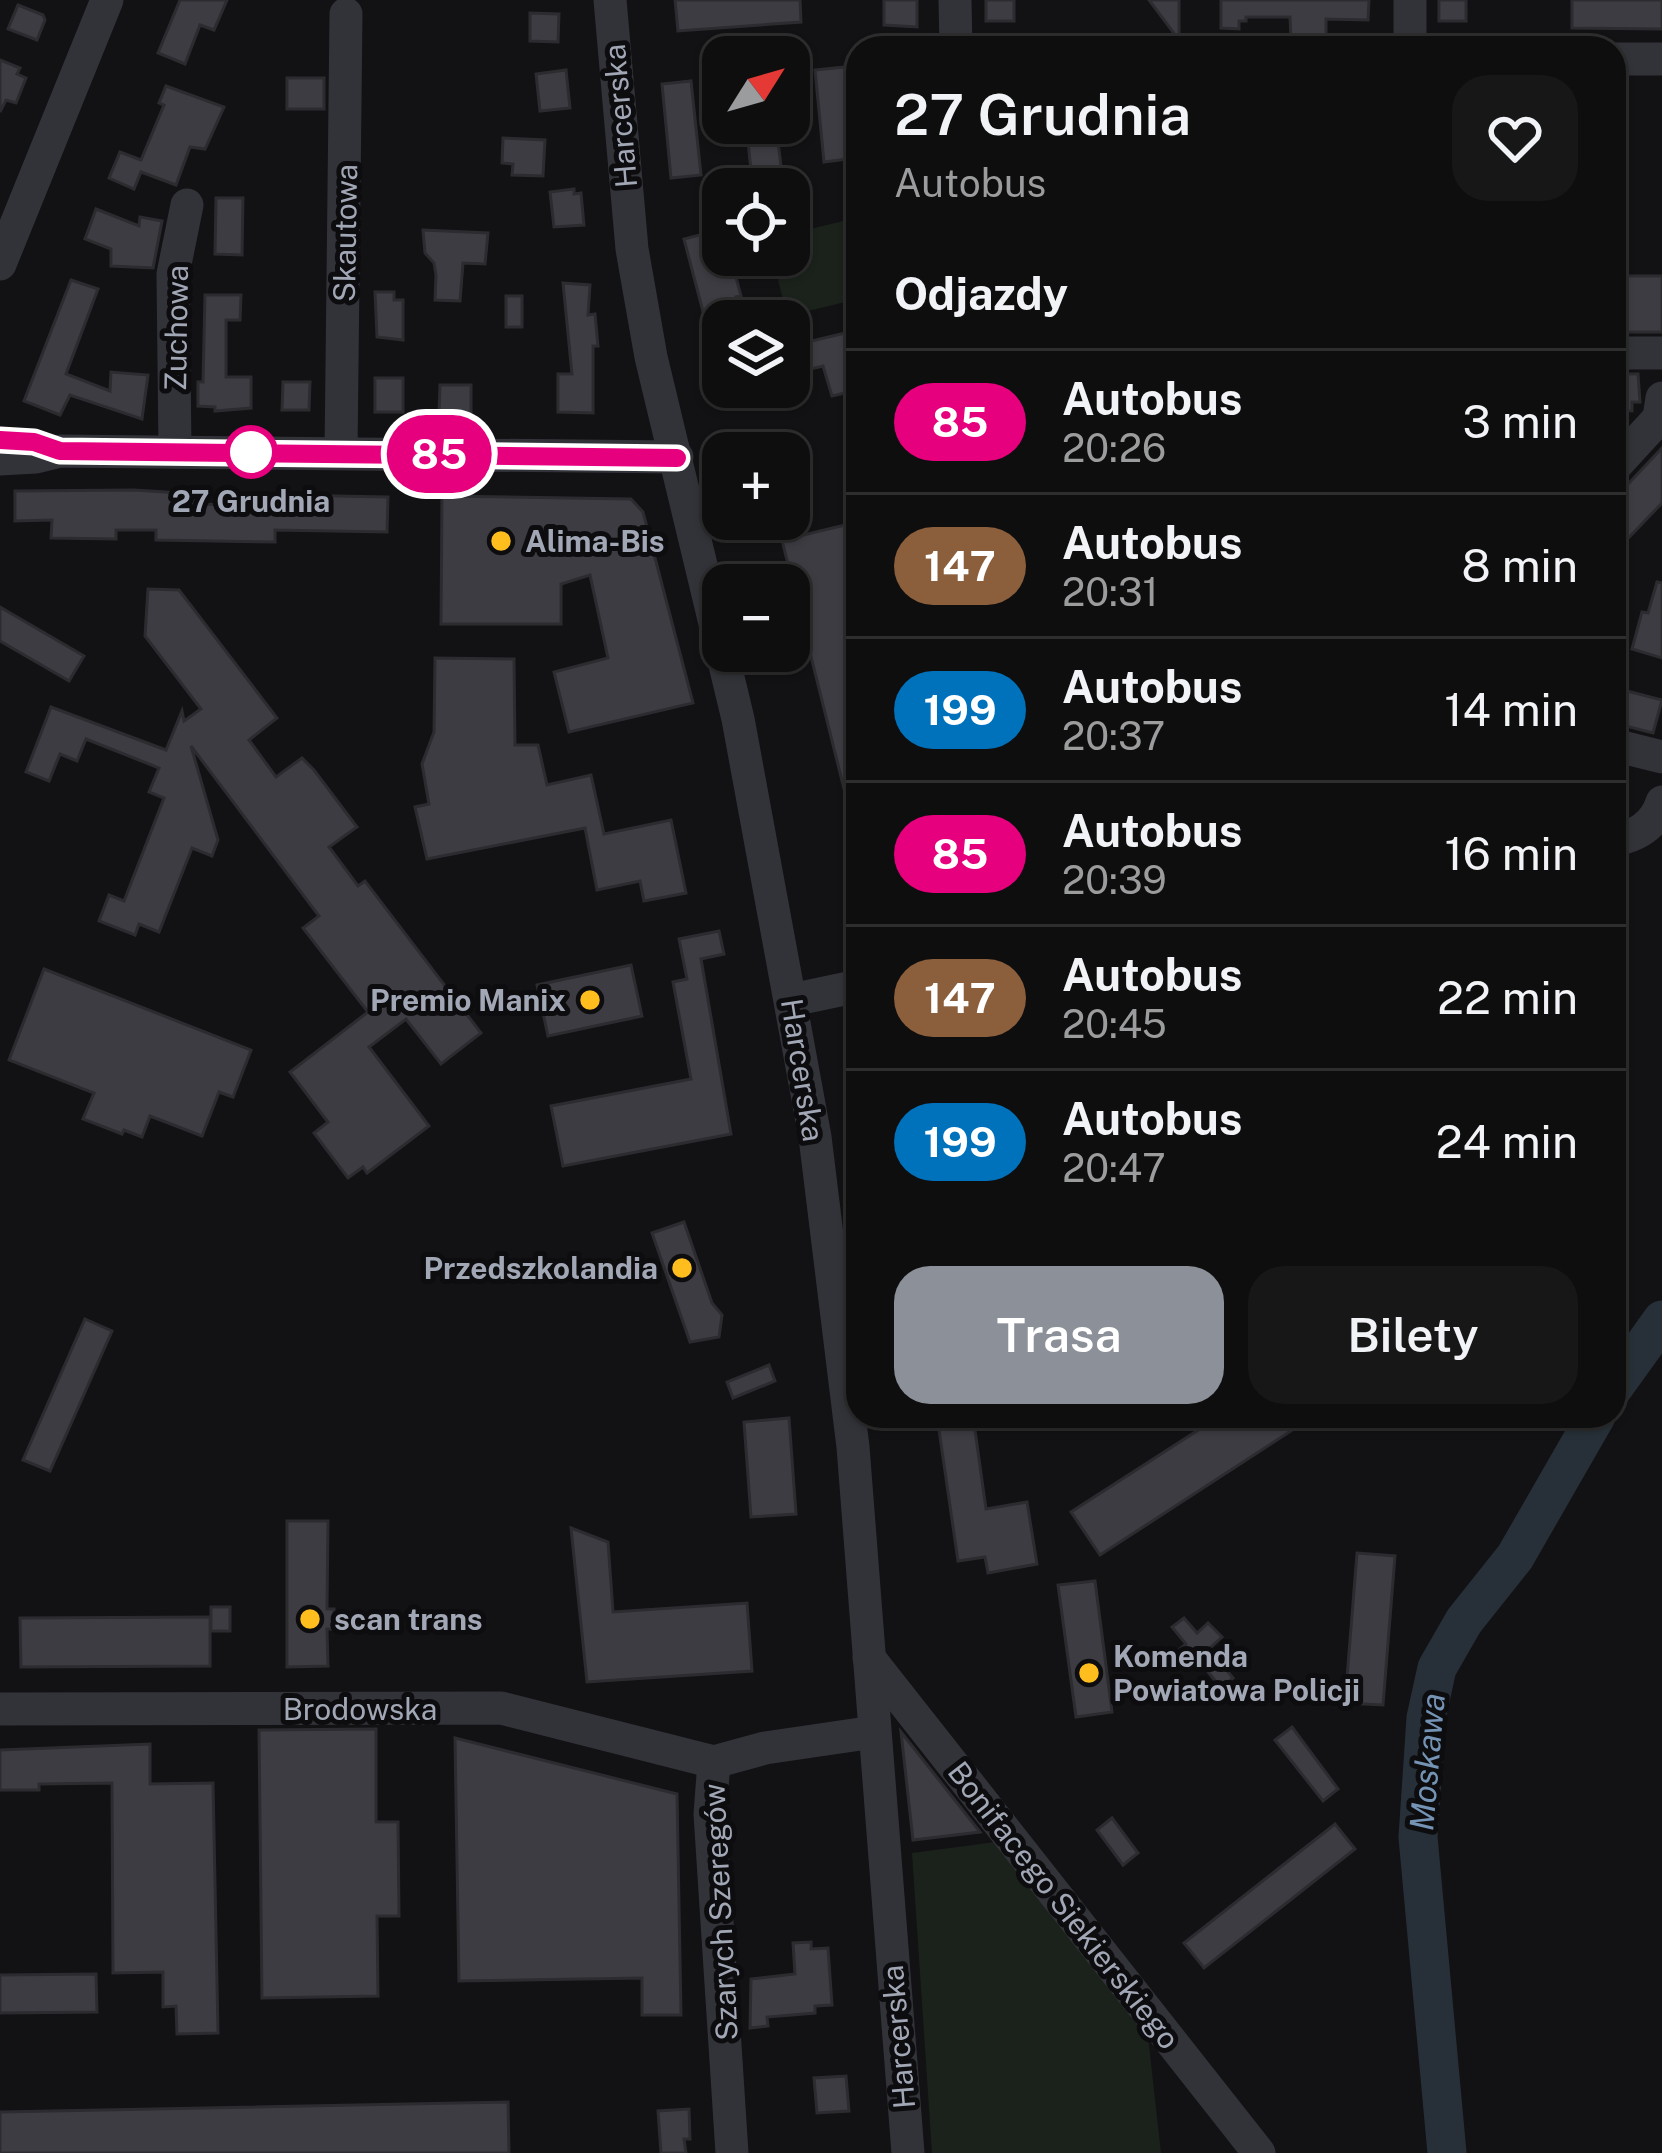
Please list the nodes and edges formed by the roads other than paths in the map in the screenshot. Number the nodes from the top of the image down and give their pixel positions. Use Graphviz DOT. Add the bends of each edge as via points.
graph roads {
  1 [pos="107,0"];
  2 [pos="610,0"];
  3 [pos="956,0"];
  4 [pos="1410,0"];
  5 [pos="346,14"];
  6 [pos="956,36"];
  7 [pos="1410,36"];
  8 [pos="1662,58"];
  9 [pos="1626,59"];
  10 [pos="188,205"];
  11 [pos="0,264"];
  12 [pos="1626,352"];
  13 [pos="1662,353"];
  14 [pos="1661,408"];
  15 [pos="0,440"];
  16 [pos="60,451"];
  17 [pos="175,452"];
  18 [pos="1626,452"];
  19 [pos="341,453"];
  20 [pos="677,458"];
  21 [pos="0,459"];
  22 [pos="1626,749"];
  23 [pos="1662,757"];
  24 [pos="1660,810"];
  25 [pos="1626,838"];
  26 [pos="846,989"];
  27 [pos="791,1000"];
  28 [pos="846,1393"];
  29 [pos="850,1428"];
  30 [pos="869,1658"];
  31 [pos="0,1709"];
  32 [pos="874,1732"];
  33 [pos="714,1762"];
  34 [pos="732,2153"];
  35 [pos="908,2153"];
  36 [pos="1258,2153"];
  1 -- 11 [label="street"];
  2 -- 20 [label="street, Harcerska" via="632,249"];
  3 -- 6 [label="street"];
  4 -- 7 [label="street"];
  5 -- 19 [label="street, Skautowa"];
  8 -- 9 [label="street"];
  10 -- 17 [label="street, Zuchowa" via="172,274"];
  12 -- 13 [label="street"];
  14 -- 18 [label="street"];
  15 -- 16 [label="street"];
  16 -- 17 [label="street"];
  16 -- 21 [label="street"];
  17 -- 19 [label="street"];
  19 -- 20 [label="street"];
  20 -- 27 [label="street, Harcerska" via="738,718"];
  22 -- 23 [label="street"];
  24 -- 25 [label="street"];
  26 -- 27 [label="street"];
  27 -- 28 [label="street, Harcerska"];
  29 -- 30 [label="street, Harcerska"];
  30 -- 32 [label="street, Harcerska"];
  30 -- 36 [label="street, Bonifacego Siekierskiego"];
  31 -- 33 [label="street, Brodowska" via="501,1708"];
  32 -- 33 [label="street, Szarych Szeregów"];
  32 -- 35 [label="street, Harcerska"];
  33 -- 34 [label="street, Szarych Szeregów" via="710,1814"];
}
